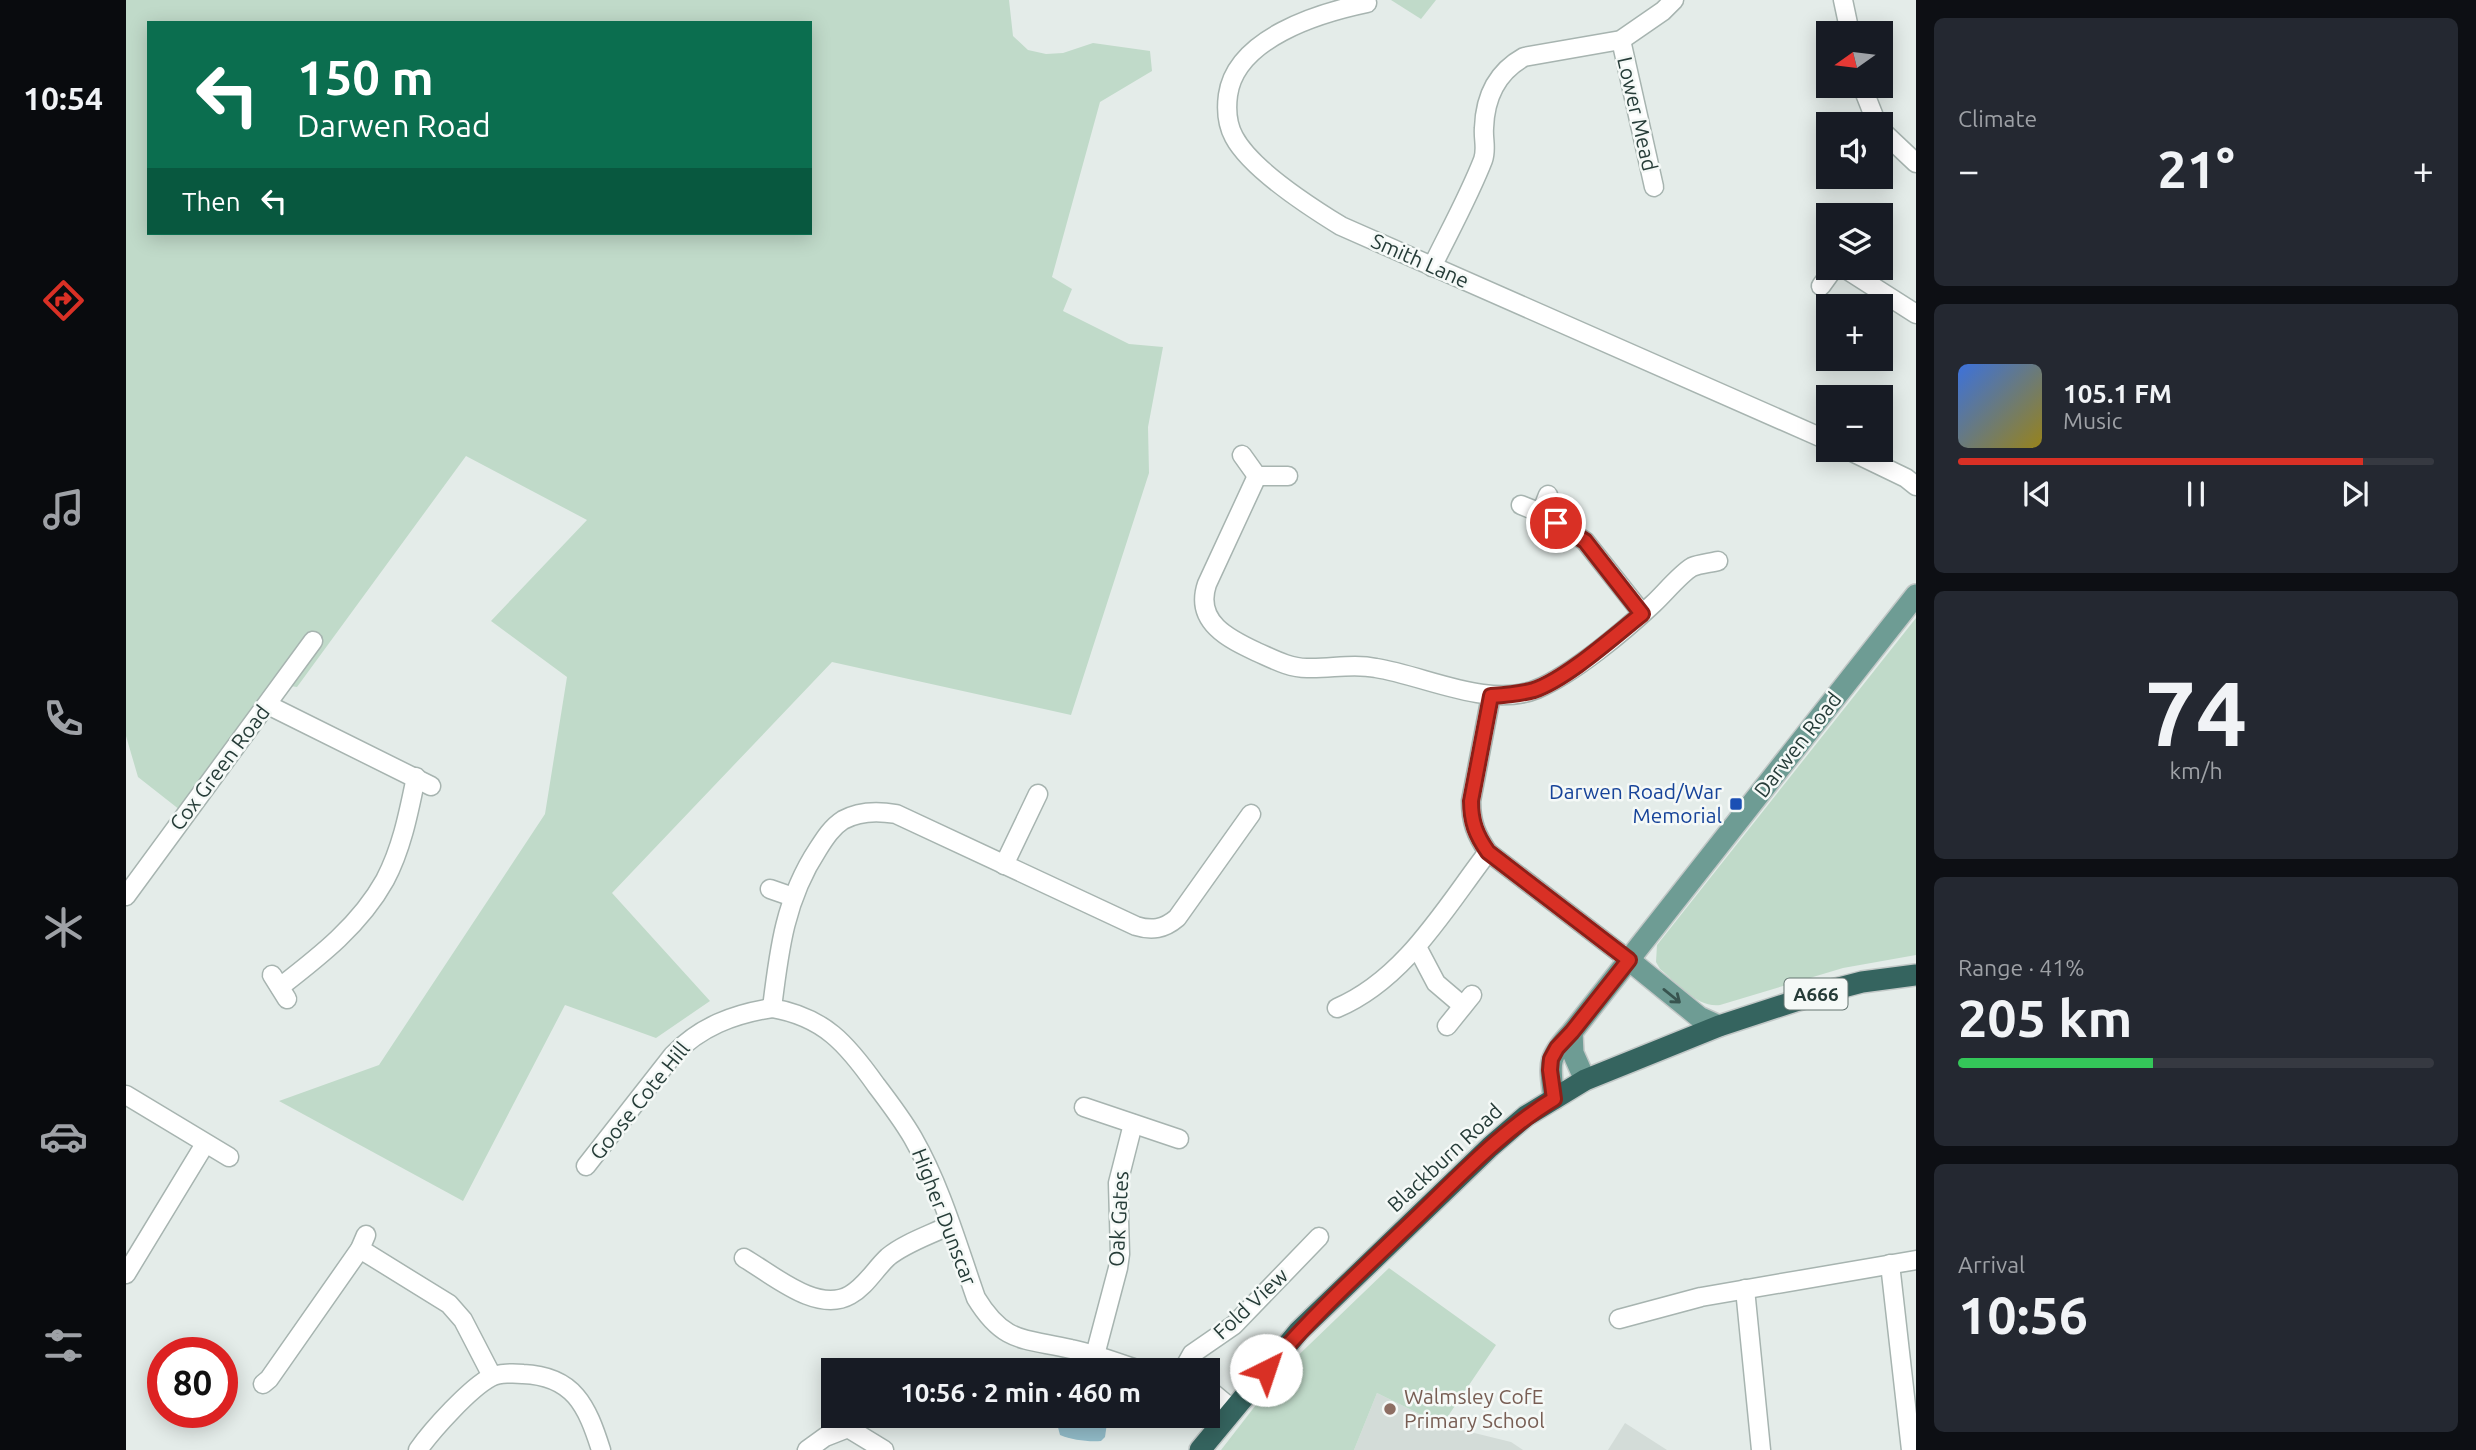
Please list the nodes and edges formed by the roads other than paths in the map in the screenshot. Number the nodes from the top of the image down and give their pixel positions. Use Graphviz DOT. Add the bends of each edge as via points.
graph roads {
  1 [pos="1674,0"];
  2 [pos="1843,0"];
  3 [pos="1368,7"];
  4 [pos="1847,21"];
  5 [pos="1621,40"];
  6 [pos="1893,143"];
  7 [pos="1916,163"];
  8 [pos="1650,188"];
  9 [pos="1433,267"];
  10 [pos="1823,280"];
  11 [pos="1863,280"];
  12 [pos="1821,286"];
  13 [pos="1916,314"];
  14 [pos="1816,435"];
  15 [pos="1242,455"];
  16 [pos="1873,462"];
  17 [pos="1257,476"];
  18 [pos="1288,476"];
  19 [pos="1916,486"];
  20 [pos="1548,495"];
  21 [pos="1521,505"];
  22 [pos="1541,513"];
  23 [pos="1718,561"];
  24 [pos="1916,595"];
  25 [pos="1642,614"];
  26 [pos="313,641"];
  27 [pos="1491,696"];
  28 [pos="268,705"];
  29 [pos="1038,794"];
  30 [pos="1251,814"];
  31 [pos="1488,852"];
  32 [pos="1004,865"];
  33 [pos="770,889"];
  34 [pos="126,896"];
  35 [pos="793,897"];
  36 [pos="1416,947"];
  37 [pos="1629,960"];
  38 [pos="1916,975"];
  39 [pos="280,987"];
  40 [pos="1337,1008"];
  41 [pos="772,1009"];
  42 [pos="1447,1026"];
  43 [pos="1719,1026"];
  44 [pos="1572,1032"];
  45 [pos="1585,1080"];
  46 [pos="126,1095"];
  47 [pos="1554,1099"];
  48 [pos="1084,1107"];
  49 [pos="1133,1124"];
  50 [pos="1179,1139"];
  51 [pos="205,1144"];
  52 [pos="229,1157"];
  53 [pos="586,1166"];
  54 [pos="950,1225"];
  55 [pos="1319,1237"];
  56 [pos="757,1259"];
  57 [pos="1916,1260"];
  58 [pos="1890,1264"];
  59 [pos="126,1274"];
  60 [pos="1745,1289"];
  61 [pos="1619,1319"];
  62 [pos="1095,1355"];
  63 [pos="1104,1358"];
  64 [pos="1190,1358"];
  65 [pos="492,1376"];
  66 [pos="263,1384"];
  67 [pos="1220,1399"];
  68 [pos="1232,1409"];
  69 [pos="876,1446"];
  70 [pos="418,1450"];
  71 [pos="601,1450"];
  72 [pos="807,1450"];
  73 [pos="851,1450"];
  74 [pos="1200,1450"];
  75 [pos="1761,1450"];
  76 [pos="1910,1450"];
  1 -- 5 [label="street"];
  2 -- 4 [label="street"];
  3 -- 9 [label="street, Smith Lane" via="1325,15 1258,46 1245,57 1229,87 1227,117 1246,154 1286,188 1341,226"];
  5 -- 8 [label="street, Lower Mead"];
  5 -- 9 [label="street" via="1524,57 1499,76 1486,111 1484,157"];
  6 -- 7 [label="street"];
  9 -- 14 [label="street, Smith Lane"];
  10 -- 12 [label="street"];
  11 -- 13 [label="street"];
  15 -- 17 [label="street"];
  16 -- 19 [label="street"];
  17 -- 18 [label="street"];
  17 -- 27 [label="street" via="1203,594 1207,613 1222,633 1293,667 1376,667"];
  20 -- 22 [label="street"];
  21 -- 22 [label="street"];
  22 -- 25 [label="street" via="1585,541"];
  23 -- 25 [label="street" via="1687,561"];
  24 -- 37 [label="main road, Darwen Road"];
  25 -- 27 [label="street" via="1552,681 1518,694"];
  26 -- 28 [label="street, Cox Green Road"];
  27 -- 31 [label="street" via="1471,801 1476,835"];
  28 -- 34 [label="street, Cox Green Road"];
  28 -- 39 [label="street" via="424,781 386,878 368,906 321,955"];
  29 -- 32 [label="street"];
  30 -- 32 [label="street" via="1177,918 1158,929 1136,926"];
  31 -- 36 [label="street"];
  31 -- 37 [label="street"];
  32 -- 35 [label="street" via="896,814 879,811 844,820 828,834"];
  33 -- 35 [label="street"];
  35 -- 41 [label="street" via="784,923"];
  36 -- 40 [label="street" via="1355,1000"];
  36 -- 42 [label="street" via="1436,983 1467,1001"];
  37 -- 43 [label="main road, one-way" via="1699,1017"];
  37 -- 44 [label="main road, Darwen Road"];
  38 -- 43 [label="highway, Blackburn Road / A666" via="1831,990"];
  41 -- 53 [label="street, Goose Cote Hill" via="727,1018 686,1042"];
  41 -- 54 [label="street, Higher Dunscar" via="811,1021 851,1050 913,1138"];
  43 -- 45 [label="highway, Blackburn Road / A666"];
  44 -- 45 [label="main road" via="1573,1053"];
  44 -- 47 [label="main road, Darwen Road" via="1551,1059"];
  45 -- 47 [label="highway, Blackburn Road / A666"];
  46 -- 51 [label="street"];
  47 -- 68 [label="highway, Blackburn Road / A666" via="1490,1147 1299,1331"];
  48 -- 49 [label="street"];
  49 -- 50 [label="street"];
  49 -- 62 [label="street, Oak Gates" via="1118,1183 1118,1268"];
  51 -- 52 [label="street"];
  51 -- 59 [label="street"];
  54 -- 56 [label="street" via="895,1251 861,1287 839,1300 811,1298"];
  54 -- 62 [label="street, Higher Dunscar" via="976,1298 999,1327 1035,1343"];
  55 -- 64 [label="street, Fold View" via="1234,1325"];
  57 -- 58 [label="street"];
  58 -- 60 [label="street"];
  58 -- 76 [label="street"];
  60 -- 61 [label="street"];
  60 -- 75 [label="street"];
  62 -- 63 [label="street, Higher Dunscar"];
  65 -- 66 [label="street" via="449,1304 363,1242"];
  65 -- 70 [label="street"];
  65 -- 71 [label="street" via="538,1374 570,1388 581,1401"];
  67 -- 68 [label="street"];
  68 -- 74 [label="highway, Blackburn Road / A666"];
  69 -- 72 [label="street" via="848,1428"];
  69 -- 73 [label="street"];
}
